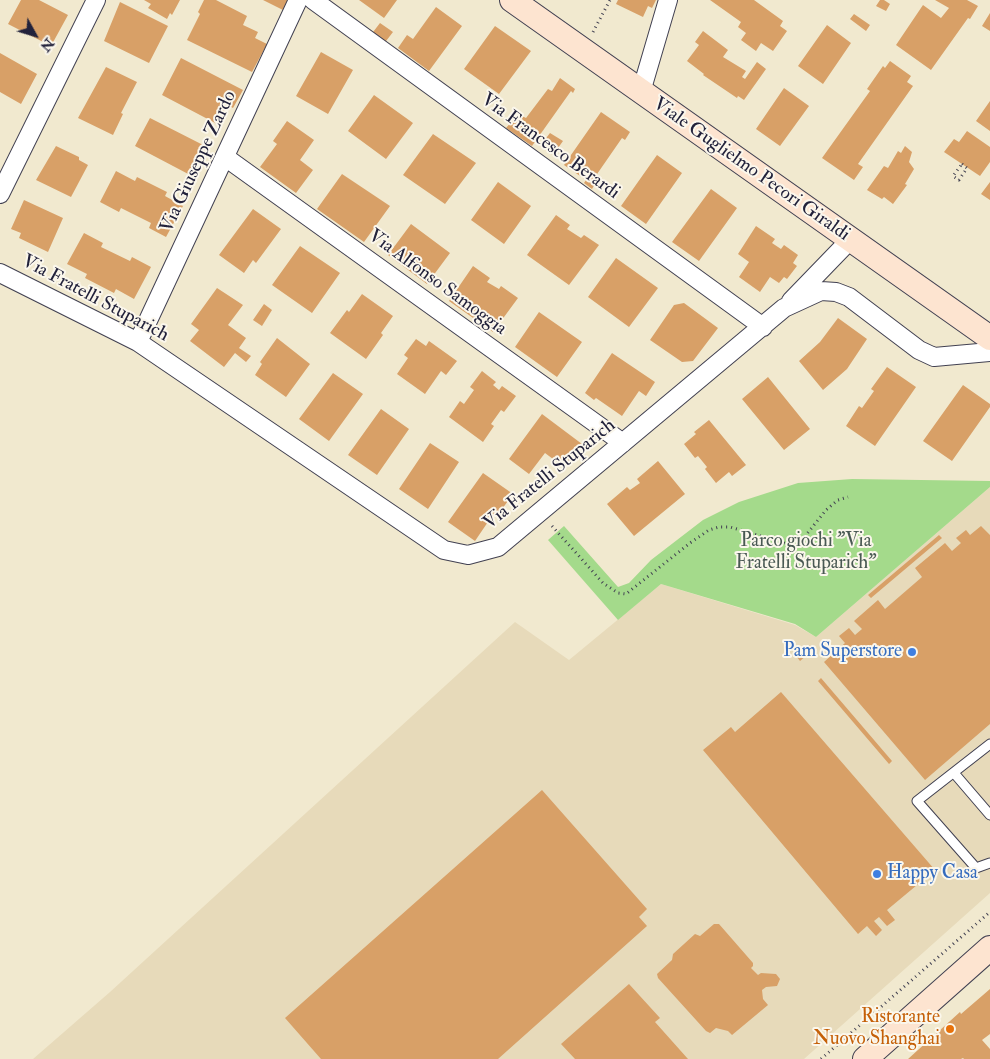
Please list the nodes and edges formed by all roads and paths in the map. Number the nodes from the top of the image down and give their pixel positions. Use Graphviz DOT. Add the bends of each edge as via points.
graph roads {
  1 [pos="96,0"];
  2 [pos="298,0"];
  3 [pos="313,0"];
  4 [pos="512,0"];
  5 [pos="610,0"];
  6 [pos="668,0"];
  7 [pos="583,50"];
  8 [pos="640,92"];
  9 [pos="226,157"];
  10 [pos="962,164"];
  11 [pos="0,194"];
  12 [pos="850,240"];
  13 [pos="0,273"];
  14 [pos="784,308"];
  15 [pos="762,327"];
  16 [pos="990,338"];
  17 [pos="138,342"];
  18 [pos="990,352"];
  19 [pos="623,443"];
  20 [pos="848,496"];
  21 [pos="539,513"];
  22 [pos="990,744"];
  23 [pos="954,773"];
  24 [pos="990,815"];
  25 [pos="990,864"];
  26 [pos="990,912"];
  27 [pos="990,948"];
  28 [pos="821,1059"];
  29 [pos="864,1059"];
  1 -- 11 [label="street"];
  2 -- 9 [label="street, Via Giuseppe Zardo"];
  3 -- 15 [label="street, Via Francesco Berardi"];
  4 -- 7 [label="street, Viale Guglielmo Pecori Giraldi"];
  5 -- 7 [label="path"];
  6 -- 8 [label="street"];
  7 -- 8 [label="street, Viale Guglielmo Pecori Giraldi"];
  8 -- 12 [label="street, Viale Guglielmo Pecori Giraldi"];
  9 -- 17 [label="street, Via Giuseppe Zardo"];
  9 -- 19 [label="street, Via Alfonso Samoggia"];
  10 -- 10 [label="path" via="967,168 959,180 953,176"];
  12 -- 14 [label="street"];
  12 -- 16 [label="street, Viale Guglielmo Pecori Giraldi"];
  13 -- 17 [label="street, Via Fratelli Stuparich"];
  14 -- 15 [label="street, Via Fratelli Stuparich"];
  14 -- 18 [label="street, Via Fratelli Stuparich" via="820,291 836,292 849,297 919,350 934,356"];
  15 -- 19 [label="street, Via Fratelli Stuparich"];
  17 -- 21 [label="street, Via Fratelli Stuparich" via="444,550 468,555 498,547"];
  19 -- 21 [label="street, Via Fratelli Stuparich"];
  20 -- 21 [label="path" via="826,510 798,545 730,527 709,530 626,594 618,593 603,583"];
  22 -- 23 [label="lane"];
  23 -- 24 [label="lane"];
  23 -- 25 [label="lane" via="917,801 976,868"];
  26 -- 28 [label="path"];
  27 -- 29 [label="street"];
}
